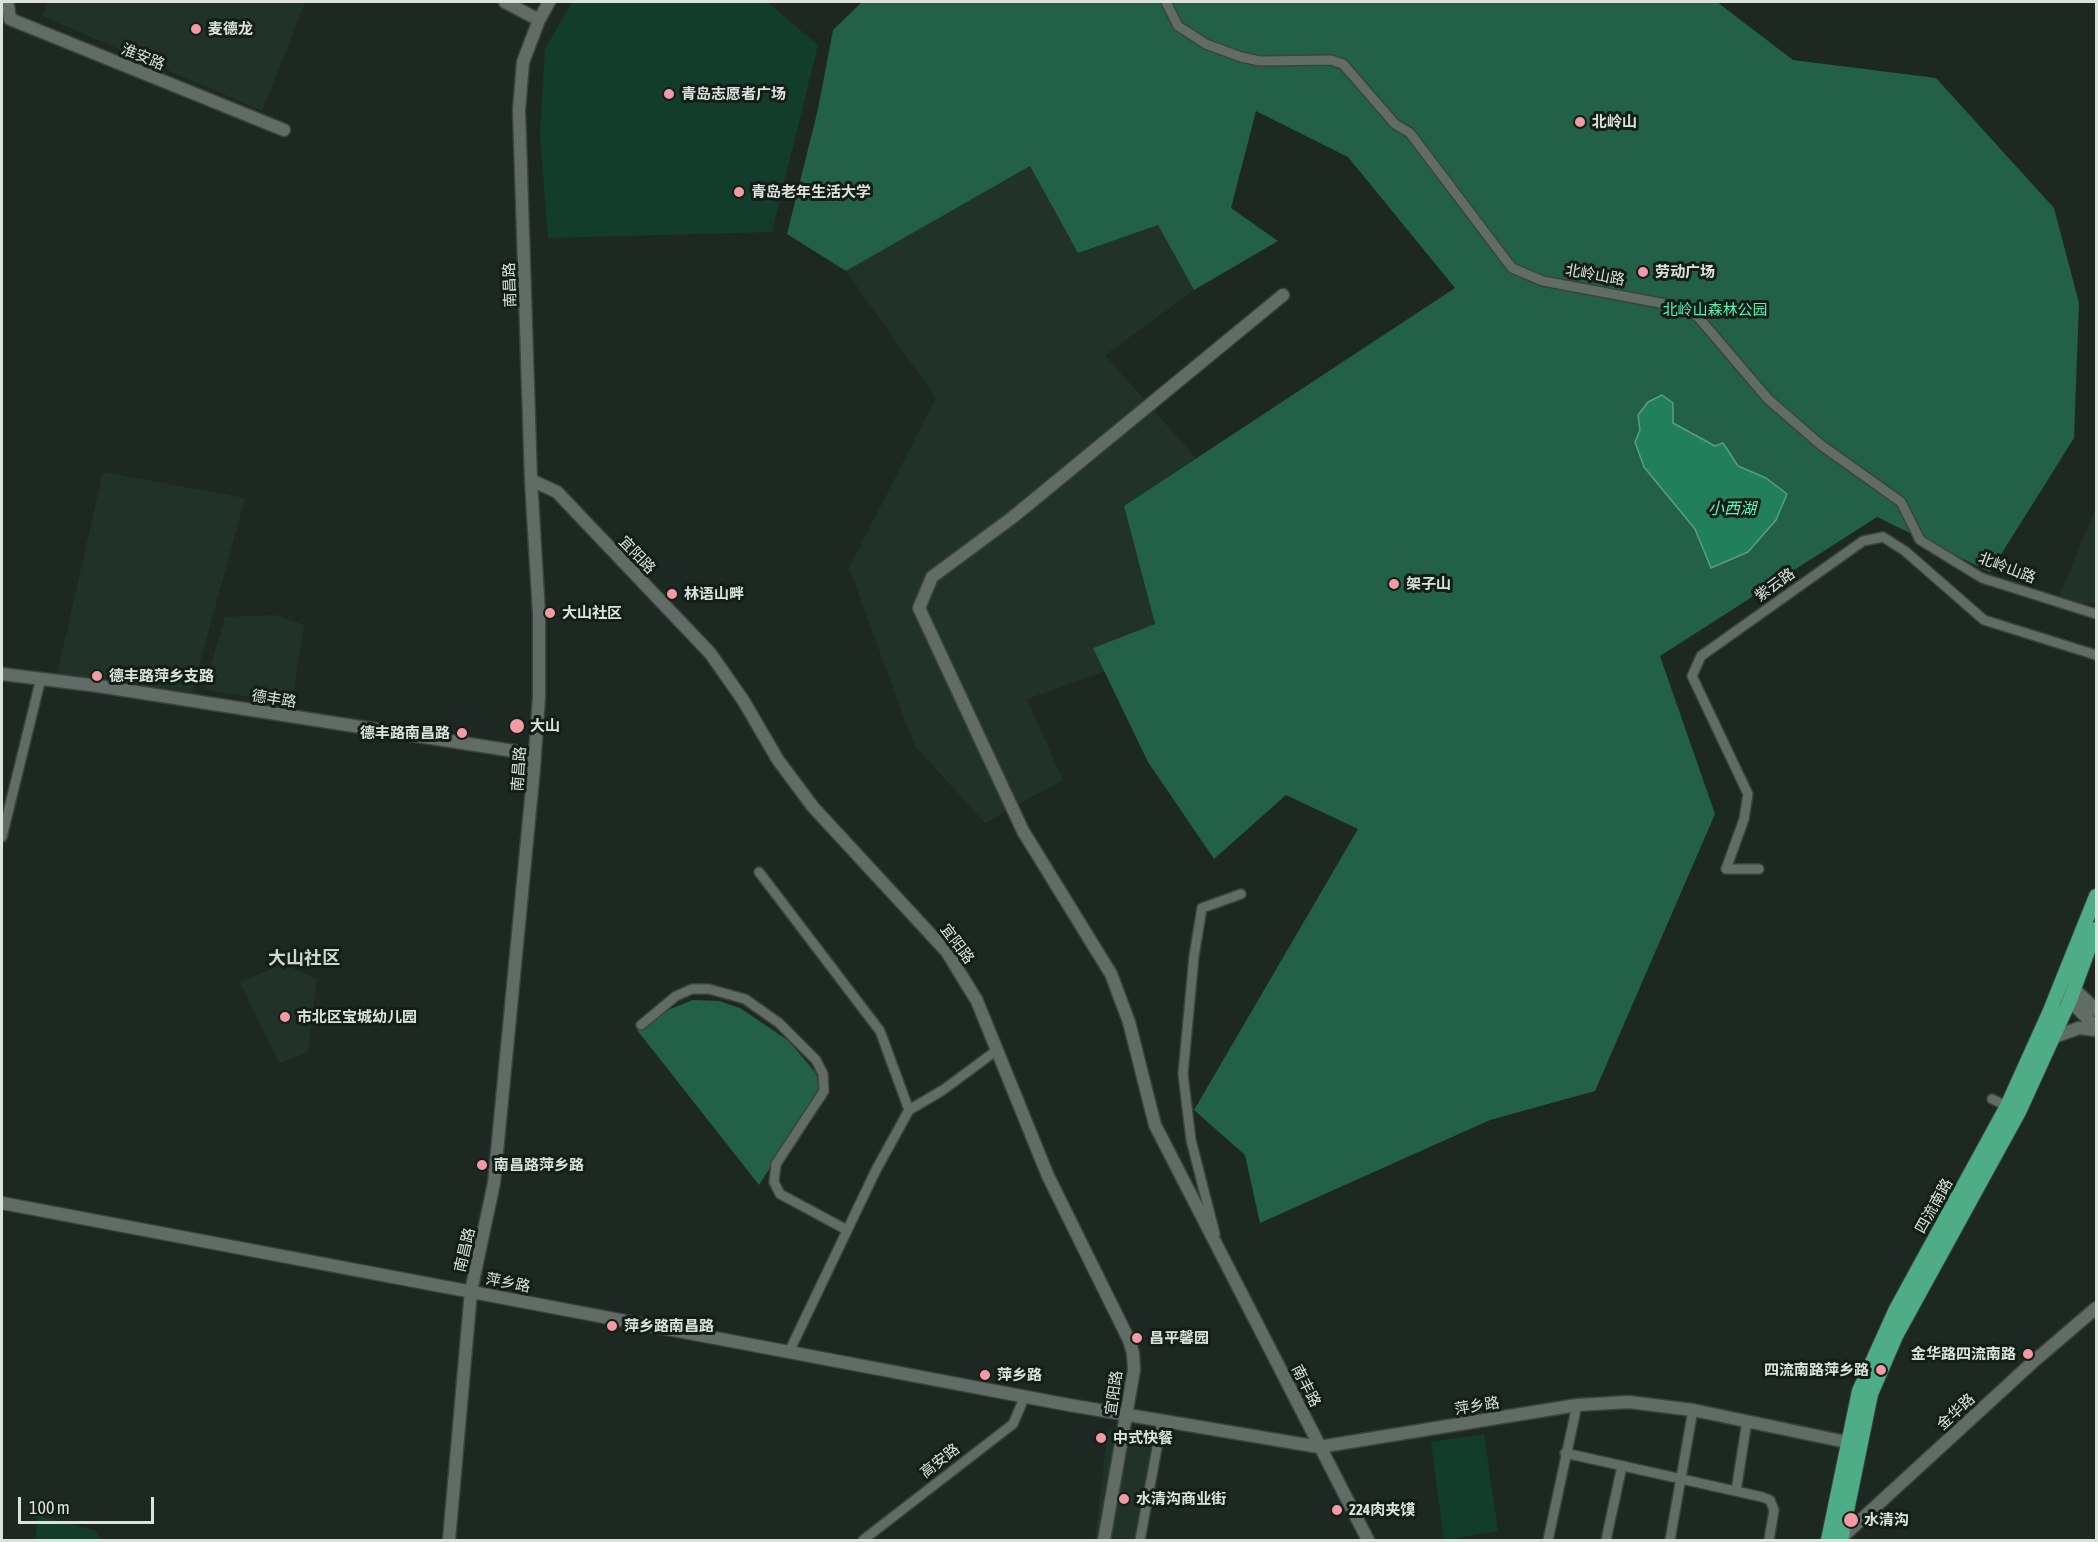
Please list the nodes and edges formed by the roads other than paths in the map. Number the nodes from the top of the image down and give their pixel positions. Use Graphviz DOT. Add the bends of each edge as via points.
graph roads {
  1 [pos="505,2"];
  2 [pos="549,2"];
  3 [pos="1166,2"];
  4 [pos="2,3"];
  5 [pos="539,20"];
  6 [pos="284,130"];
  7 [pos="1283,295"];
  8 [pos="531,480"];
  9 [pos="2097,614"];
  10 [pos="2097,655"];
  11 [pos="2,674"];
  12 [pos="41,678"];
  13 [pos="534,768"];
  14 [pos="2,837"];
  15 [pos="1759,869"];
  16 [pos="759,872"];
  17 [pos="1241,894"];
  18 [pos="2097,896"];
  19 [pos="2097,929"];
  20 [pos="2061,984"];
  21 [pos="2072,994"];
  22 [pos="2097,1010"];
  23 [pos="641,1024"];
  24 [pos="2097,1028"];
  25 [pos="2054,1037"];
  26 [pos="997,1050"];
  27 [pos="1992,1099"];
  28 [pos="2013,1109"];
  29 [pos="909,1110"];
  30 [pos="2,1203"];
  31 [pos="847,1230"];
  32 [pos="1218,1244"];
  33 [pos="471,1291"];
  34 [pos="2097,1308"];
  35 [pos="789,1352"];
  36 [pos="1025,1396"];
  37 [pos="1577,1405"];
  38 [pos="1693,1410"];
  39 [pos="1127,1415"];
  40 [pos="1162,1421"];
  41 [pos="1747,1421"];
  42 [pos="1853,1443"];
  43 [pos="1319,1447"];
  44 [pos="1565,1453"];
  45 [pos="1622,1466"];
  46 [pos="1679,1478"];
  47 [pos="1736,1491"];
  48 [pos="1840,1539"];
  49 [pos="449,1540"];
  50 [pos="863,1540"];
  51 [pos="1104,1540"];
  52 [pos="1140,1540"];
  53 [pos="1368,1540"];
  54 [pos="1548,1540"];
  55 [pos="1606,1540"];
  56 [pos="1670,1540"];
  57 [pos="1769,1540"];
  58 [pos="1828,1540"];
  1 -- 5 [label="main road"];
  2 -- 5 [label="main road, 南昌路"];
  3 -- 9 [label="street, 北岭山路" via="1178,26 1206,44 1241,57 1260,61 1330,60 1343,64 1395,124 1410,133 1512,267 1543,281 1687,308 1768,399 1821,446 1902,502 1920,540 1982,578"];
  4 -- 6 [label="main road, 淮安路" via="8,6 10,19"];
  5 -- 8 [label="main road, 南昌路" via="523,62 519,110"];
  7 -- 32 [label="main road, 南丰路" via="1013,517 932,577 919,608 1023,831 1111,974 1129,1022 1155,1125"];
  8 -- 13 [label="main road, 南昌路" via="539,614"];
  8 -- 26 [label="main road, 宜阳路" via="557,492 710,653 813,807 947,952 977,1001"];
  10 -- 15 [label="street, 紫云路" via="1984,620 1905,551 1883,537 1863,541 1701,656 1692,676 1748,794 1744,819 1726,869"];
  11 -- 12 [label="main road, 德丰路"];
  12 -- 13 [label="main road, 德丰路" via="514,751"];
  12 -- 14 [label="street"];
  13 -- 33 [label="main road, 南昌路" via="495,1184"];
  16 -- 29 [label="street" via="880,1031"];
  17 -- 32 [label="street" via="1202,908 1183,1074 1191,1140"];
  18 -- 20 [label="main road, 四流南路"];
  19 -- 21 [label="main road, 四流南路"];
  20 -- 21 [label="main road"];
  20 -- 28 [label="main road, 四流南路"];
  21 -- 22 [label="main road"];
  21 -- 24 [label="main road"];
  21 -- 25 [label="main road, 四流南路"];
  23 -- 31 [label="street" via="676,996 692,989 710,989 745,999 779,1023 816,1060 823,1074 824,1091 776,1164 774,1182 780,1194"];
  24 -- 25 [label="main road" via="2079,1028"];
  25 -- 28 [label="main road, 四流南路"];
  26 -- 29 [label="street"];
  26 -- 39 [label="main road, 宜阳路" via="1048,1176 1129,1340 1134,1370"];
  27 -- 28 [label="street"];
  28 -- 42 [label="main road, 四流南路" via="1882,1336 1859,1391"];
  29 -- 31 [label="street"];
  30 -- 33 [label="main road, 萍乡路"];
  31 -- 35 [label="street"];
  32 -- 43 [label="main road, 南丰路"];
  33 -- 35 [label="main road, 萍乡路"];
  33 -- 49 [label="main road, 南昌路"];
  34 -- 48 [label="main road, 金华路"];
  35 -- 36 [label="main road, 萍乡路"];
  36 -- 39 [label="main road, 萍乡路"];
  36 -- 50 [label="street, 高安路" via="1013,1424"];
  37 -- 38 [label="main road, 萍乡路" via="1629,1402"];
  37 -- 43 [label="main road, 萍乡路"];
  37 -- 44 [label="street"];
  38 -- 41 [label="main road, 萍乡路"];
  38 -- 46 [label="street"];
  39 -- 40 [label="main road, 萍乡路"];
  39 -- 51 [label="main road, 宜阳路"];
  40 -- 43 [label="main road, 萍乡路"];
  40 -- 52 [label="street"];
  41 -- 42 [label="main road, 萍乡路"];
  41 -- 47 [label="street"];
  42 -- 48 [label="main road, 四流南路"];
  42 -- 58 [label="main road, 四流南路"];
  43 -- 53 [label="main road, 南丰路"];
  44 -- 45 [label="street"];
  44 -- 54 [label="street"];
  45 -- 46 [label="street"];
  45 -- 55 [label="street"];
  46 -- 47 [label="street"];
  46 -- 56 [label="street"];
  47 -- 57 [label="street" via="1770,1500 1774,1510"];
}
